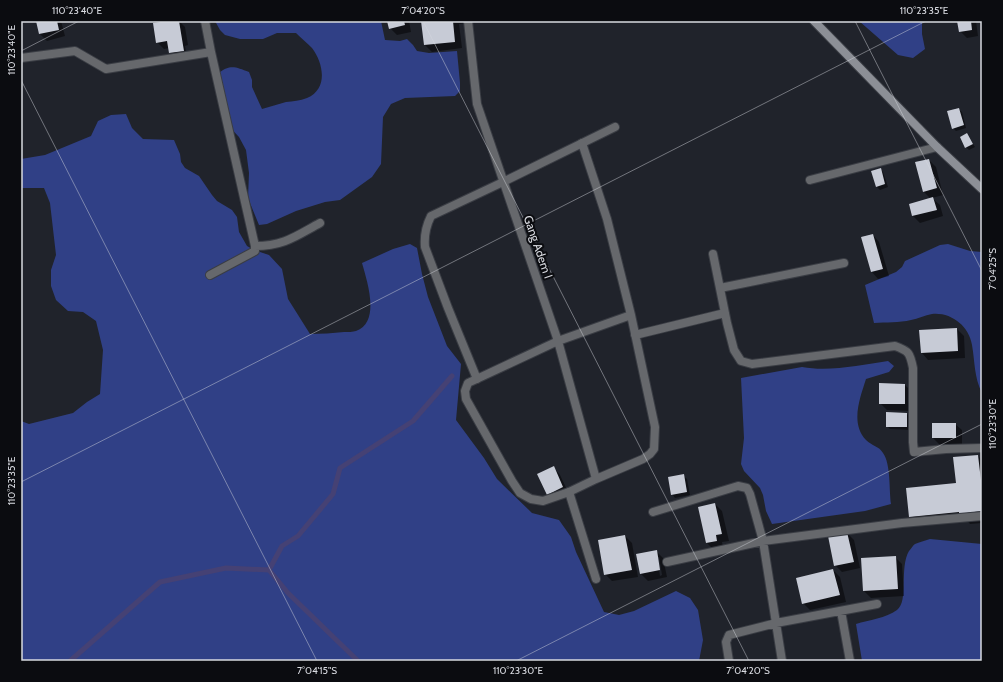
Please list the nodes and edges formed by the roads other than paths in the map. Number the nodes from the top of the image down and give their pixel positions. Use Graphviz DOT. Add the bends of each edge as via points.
graph roads {
  1 [pos="205,21"];
  2 [pos="468,21"];
  3 [pos="814,21"];
  4 [pos="211,52"];
  5 [pos="21,58"];
  6 [pos="616,127"];
  7 [pos="582,143"];
  8 [pos="937,148"];
  9 [pos="810,180"];
  10 [pos="502,182"];
  11 [pos="982,189"];
  12 [pos="320,223"];
  13 [pos="255,246"];
  14 [pos="713,254"];
  15 [pos="844,263"];
  16 [pos="210,275"];
  17 [pos="720,288"];
  18 [pos="725,313"];
  19 [pos="631,314"];
  20 [pos="635,334"];
  21 [pos="558,341"];
  22 [pos="477,379"];
  23 [pos="982,448"];
  24 [pos="596,479"];
  25 [pos="569,492"];
  26 [pos="653,512"];
  27 [pos="982,516"];
  28 [pos="763,541"];
  29 [pos="667,562"];
  30 [pos="596,578"];
  31 [pos="877,604"];
  32 [pos="841,611"];
  33 [pos="776,623"];
  34 [pos="729,661"];
  35 [pos="782,661"];
  36 [pos="850,661"];
  1 -- 4 [label="street"];
  2 -- 10 [label="street, Gang Adem I" via="477,104"];
  3 -- 8 [label="main road"];
  4 -- 5 [label="street" via="106,69 75,51"];
  4 -- 13 [label="street"];
  6 -- 7 [label="street"];
  7 -- 10 [label="street"];
  7 -- 19 [label="street" via="607,219"];
  8 -- 9 [label="street"];
  8 -- 11 [label="main road"];
  10 -- 21 [label="street, Gang Adem I"];
  10 -- 22 [label="street" via="431,216 424,239"];
  12 -- 13 [label="street" via="283,243"];
  13 -- 16 [label="street" via="255,251"];
  14 -- 17 [label="street"];
  15 -- 17 [label="street"];
  17 -- 18 [label="street"];
  18 -- 20 [label="street"];
  18 -- 23 [label="street" via="734,350 741,361 752,364 895,346 906,350 911,356 913,368 914,452"];
  19 -- 20 [label="street"];
  19 -- 21 [label="street"];
  20 -- 24 [label="street" via="655,427 654,449 643,459"];
  21 -- 22 [label="street"];
  21 -- 24 [label="street, Gang Adem I"];
  22 -- 25 [label="street" via="468,383 466,399 520,493 531,499 544,501"];
  24 -- 25 [label="street"];
  25 -- 30 [label="street"];
  26 -- 28 [label="street" via="738,486 747,488"];
  27 -- 28 [label="street" via="902,523"];
  28 -- 29 [label="street"];
  28 -- 33 [label="street"];
  31 -- 32 [label="street"];
  32 -- 33 [label="street"];
  32 -- 36 [label="street"];
  33 -- 34 [label="street" via="729,635 726,642"];
  33 -- 35 [label="street"];
}
